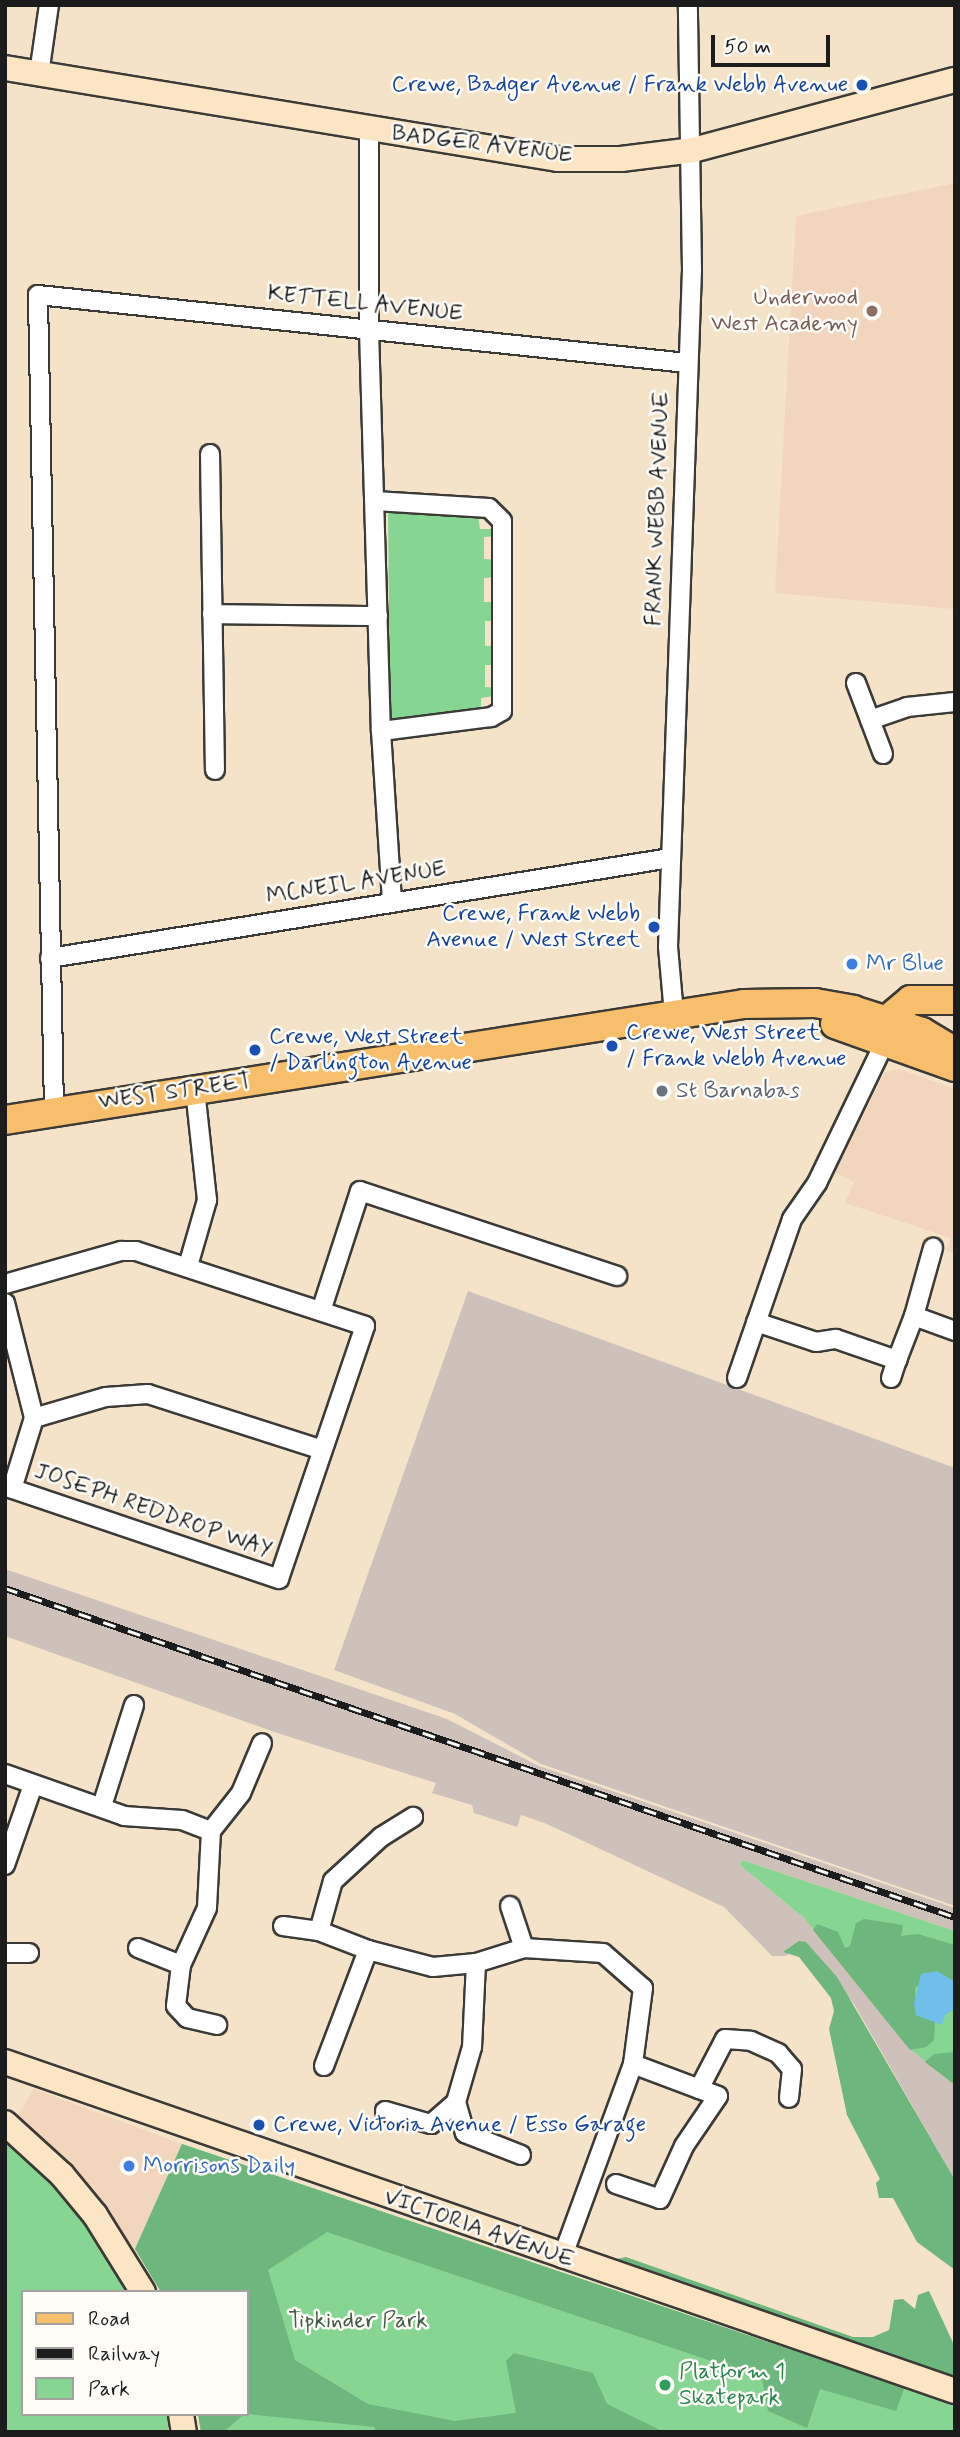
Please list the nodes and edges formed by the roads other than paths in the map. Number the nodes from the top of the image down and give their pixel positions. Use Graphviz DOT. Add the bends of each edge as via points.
graph roads {
  1 [pos="49,5"];
  2 [pos="688,5"];
  3 [pos="5,68"];
  4 [pos="39,74"];
  5 [pos="955,80"];
  6 [pos="369,130"];
  7 [pos="693,150"];
  8 [pos="369,330"];
  9 [pos="687,363"];
  10 [pos="210,454"];
  11 [pos="375,501"];
  12 [pos="212,614"];
  13 [pos="378,616"];
  14 [pos="856,683"];
  15 [pos="955,702"];
  16 [pos="870,720"];
  17 [pos="381,731"];
  18 [pos="883,754"];
  19 [pos="215,770"];
  20 [pos="670,858"];
  21 [pos="392,901"];
  22 [pos="50,958"];
  23 [pos="955,1000"];
  24 [pos="955,1006"];
  25 [pos="674,1014"];
  26 [pos="886,1031"];
  27 [pos="919,1043"];
  28 [pos="955,1052"];
  29 [pos="955,1067"];
  30 [pos="195,1089"];
  31 [pos="54,1109"];
  32 [pos="5,1120"];
  33 [pos="933,1248"];
  34 [pos="188,1266"];
  35 [pos="617,1276"];
  36 [pos="5,1284"];
  37 [pos="5,1303"];
  38 [pos="321,1311"];
  39 [pos="914,1316"];
  40 [pos="756,1322"];
  41 [pos="955,1331"];
  42 [pos="897,1360"];
  43 [pos="737,1378"];
  44 [pos="891,1378"];
  45 [pos="34,1418"];
  46 [pos="322,1450"];
  47 [pos="9,1488"];
  48 [pos="134,1705"];
  49 [pos="262,1743"];
  50 [pos="5,1774"];
  51 [pos="33,1785"];
  52 [pos="102,1806"];
  53 [pos="413,1817"];
  54 [pos="211,1831"];
  55 [pos="5,1866"];
  56 [pos="510,1906"];
  57 [pos="282,1926"];
  58 [pos="318,1931"];
  59 [pos="138,1948"];
  60 [pos="524,1948"];
  61 [pos="368,1950"];
  62 [pos="5,1953"];
  63 [pos="29,1953"];
  64 [pos="476,1963"];
  65 [pos="181,1965"];
  66 [pos="217,2025"];
  67 [pos="5,2062"];
  68 [pos="633,2064"];
  69 [pos="324,2066"];
  70 [pos="699,2089"];
  71 [pos="789,2098"];
  72 [pos="456,2102"];
  73 [pos="385,2111"];
  74 [pos="5,2123"];
  75 [pos="521,2155"];
  76 [pos="616,2184"];
  77 [pos="562,2258"];
  78 [pos="142,2290"];
  79 [pos="955,2391"];
  1 -- 4 [label="street"];
  2 -- 7 [label="street, FRANK WEBB AVENUE"];
  3 -- 4 [label="street, BADGER AVENUE"];
  4 -- 6 [label="street, BADGER AVENUE"];
  5 -- 7 [label="street, BADGER AVENUE"];
  6 -- 7 [label="street, BADGER AVENUE" via="558,159 621,159"];
  6 -- 8 [label="street"];
  7 -- 9 [label="street, FRANK WEBB AVENUE"];
  8 -- 9 [label="street, KETTELL AVENUE"];
  8 -- 11 [label="street"];
  8 -- 22 [label="street, KETTELL AVENUE" via="38,295"];
  9 -- 20 [label="street, FRANK WEBB AVENUE"];
  10 -- 12 [label="street"];
  11 -- 13 [label="street"];
  11 -- 17 [label="street" via="489,508 502,521 502,711 491,717"];
  12 -- 13 [label="street"];
  12 -- 19 [label="street"];
  13 -- 17 [label="street"];
  14 -- 16 [label="street"];
  15 -- 16 [label="street" via="907,707"];
  16 -- 18 [label="street"];
  17 -- 21 [label="street"];
  20 -- 21 [label="street, MCNEIL AVENUE"];
  20 -- 25 [label="street, FRANK WEBB AVENUE" via="668,947"];
  21 -- 22 [label="street, MCNEIL AVENUE"];
  22 -- 31 [label="street"];
  23 -- 26 [label="main road" via="911,1000"];
  24 -- 27 [label="main road" via="939,1013"];
  25 -- 26 [label="main road, WEST STREET" via="815,1003"];
  25 -- 30 [label="main road, WEST STREET"];
  26 -- 27 [label="main road, WEST STREET"];
  26 -- 40 [label="street" via="817,1183 792,1219"];
  27 -- 28 [label="main road"];
  27 -- 29 [label="main road"];
  30 -- 31 [label="main road, WEST STREET"];
  30 -- 34 [label="street" via="207,1200"];
  31 -- 32 [label="main road, WEST STREET"];
  33 -- 39 [label="street"];
  34 -- 36 [label="street" via="121,1251"];
  34 -- 38 [label="street"];
  35 -- 38 [label="street" via="360,1191"];
  37 -- 45 [label="street"];
  38 -- 46 [label="street" via="365,1326"];
  39 -- 41 [label="street"];
  39 -- 42 [label="street"];
  40 -- 42 [label="street" via="816,1342 836,1339"];
  40 -- 43 [label="street"];
  42 -- 44 [label="street"];
  45 -- 46 [label="street" via="106,1397 148,1394"];
  45 -- 47 [label="street"];
  46 -- 47 [label="street, JOSEPH REDDROP WAY" via="279,1579"];
  48 -- 52 [label="street"];
  49 -- 54 [label="street" via="240,1793"];
  50 -- 51 [label="street"];
  51 -- 52 [label="street"];
  51 -- 55 [label="street"];
  52 -- 54 [label="street" via="124,1816 182,1820"];
  53 -- 58 [label="street" via="333,1881"];
  54 -- 65 [label="street" via="207,1908"];
  56 -- 60 [label="street"];
  57 -- 58 [label="street"];
  58 -- 61 [label="street"];
  59 -- 65 [label="street"];
  60 -- 64 [label="street"];
  60 -- 68 [label="street" via="603,1953 643,1988"];
  61 -- 64 [label="street" via="433,1966"];
  61 -- 69 [label="street"];
  62 -- 63 [label="street"];
  64 -- 72 [label="street" via="472,2047"];
  65 -- 66 [label="street" via="176,2006 187,2018"];
  67 -- 77 [label="street, VICTORIA AVENUE"];
  68 -- 70 [label="street"];
  68 -- 77 [label="street"];
  70 -- 71 [label="street" via="725,2039 751,2041 778,2053 792,2069"];
  70 -- 76 [label="street" via="718,2096 684,2146 660,2199"];
  72 -- 73 [label="street" via="431,2124"];
  72 -- 75 [label="street" via="465,2133"];
  74 -- 78 [label="street" via="62,2175 95,2215"];
  77 -- 79 [label="street, VICTORIA AVENUE"];
}
